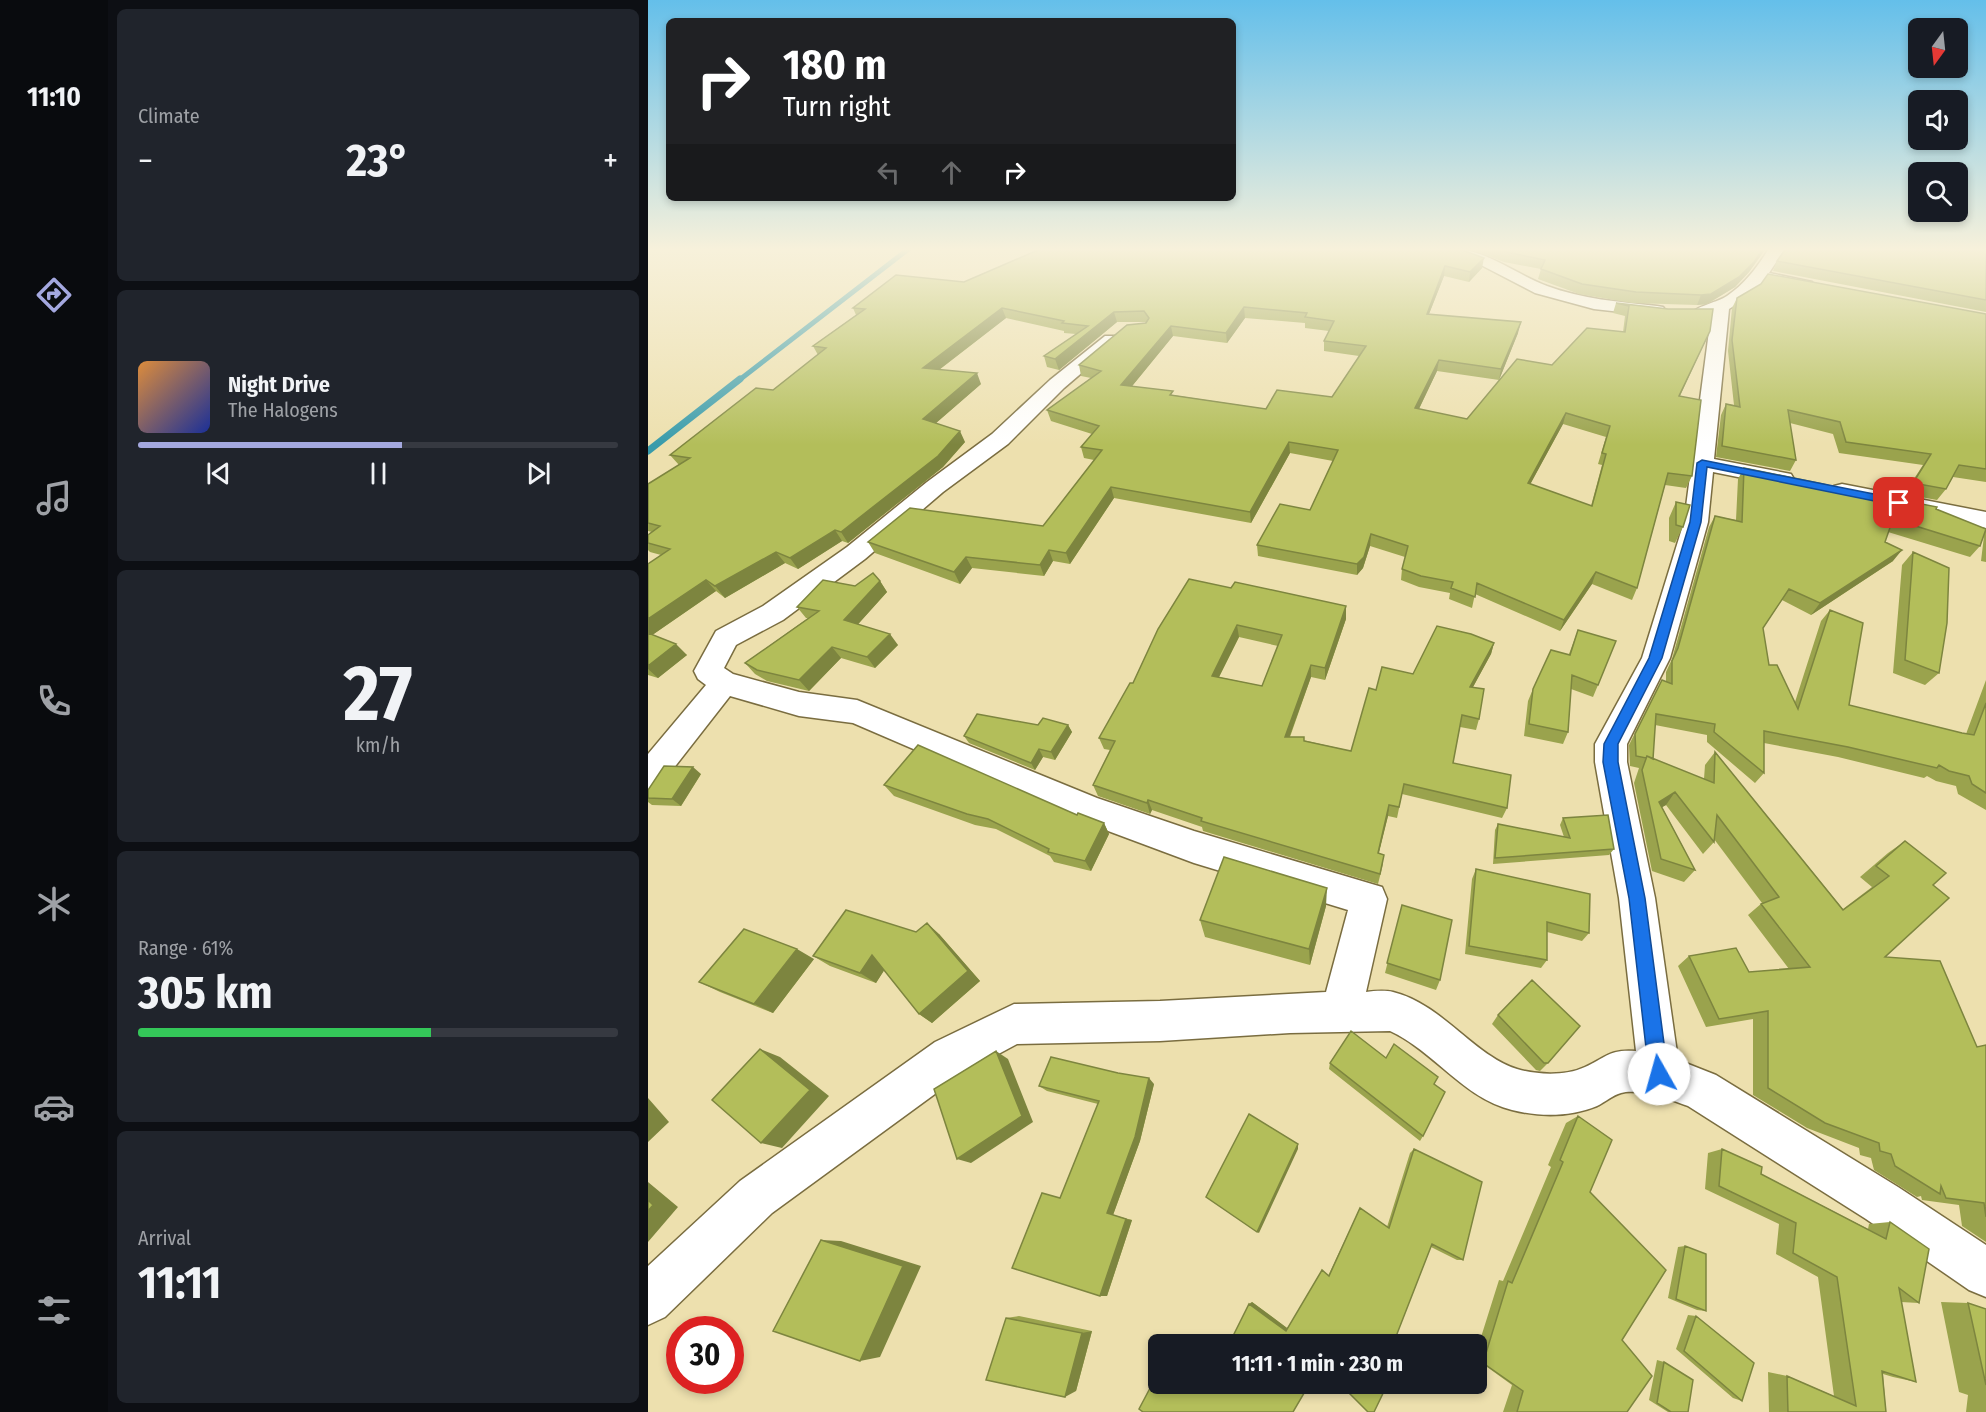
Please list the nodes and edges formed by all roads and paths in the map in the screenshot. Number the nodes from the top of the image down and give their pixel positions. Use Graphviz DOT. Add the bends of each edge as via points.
graph roads {
  1 [pos="1720,313"];
  2 [pos="1132,328"];
  3 [pos="1702,463"];
  4 [pos="1986,520"];
  5 [pos="724,683"];
  6 [pos="648,777"];
  7 [pos="1341,1013"];
  8 [pos="1659,1074"];
  9 [pos="1986,1273"];
  10 [pos="648,1300"];
  1 -- 3 [label="street"];
  2 -- 5 [label="street" via="1124,328 999,439 856,553 773,613 726,638 708,671"];
  3 -- 4 [label="street"];
  3 -- 8 [label="street" via="1696,522 1656,658 1611,744 1637,898"];
  5 -- 6 [label="street"];
  5 -- 7 [label="street" via="799,704 857,712 1099,813 1369,899"];
  7 -- 8 [label="street" via="1392,1011 1416,1022 1471,1066 1511,1089 1551,1095 1588,1088 1618,1071"];
  7 -- 10 [label="street" via="1014,1024 950,1057 756,1197"];
  8 -- 9 [label="street" via="1701,1090"];
}
